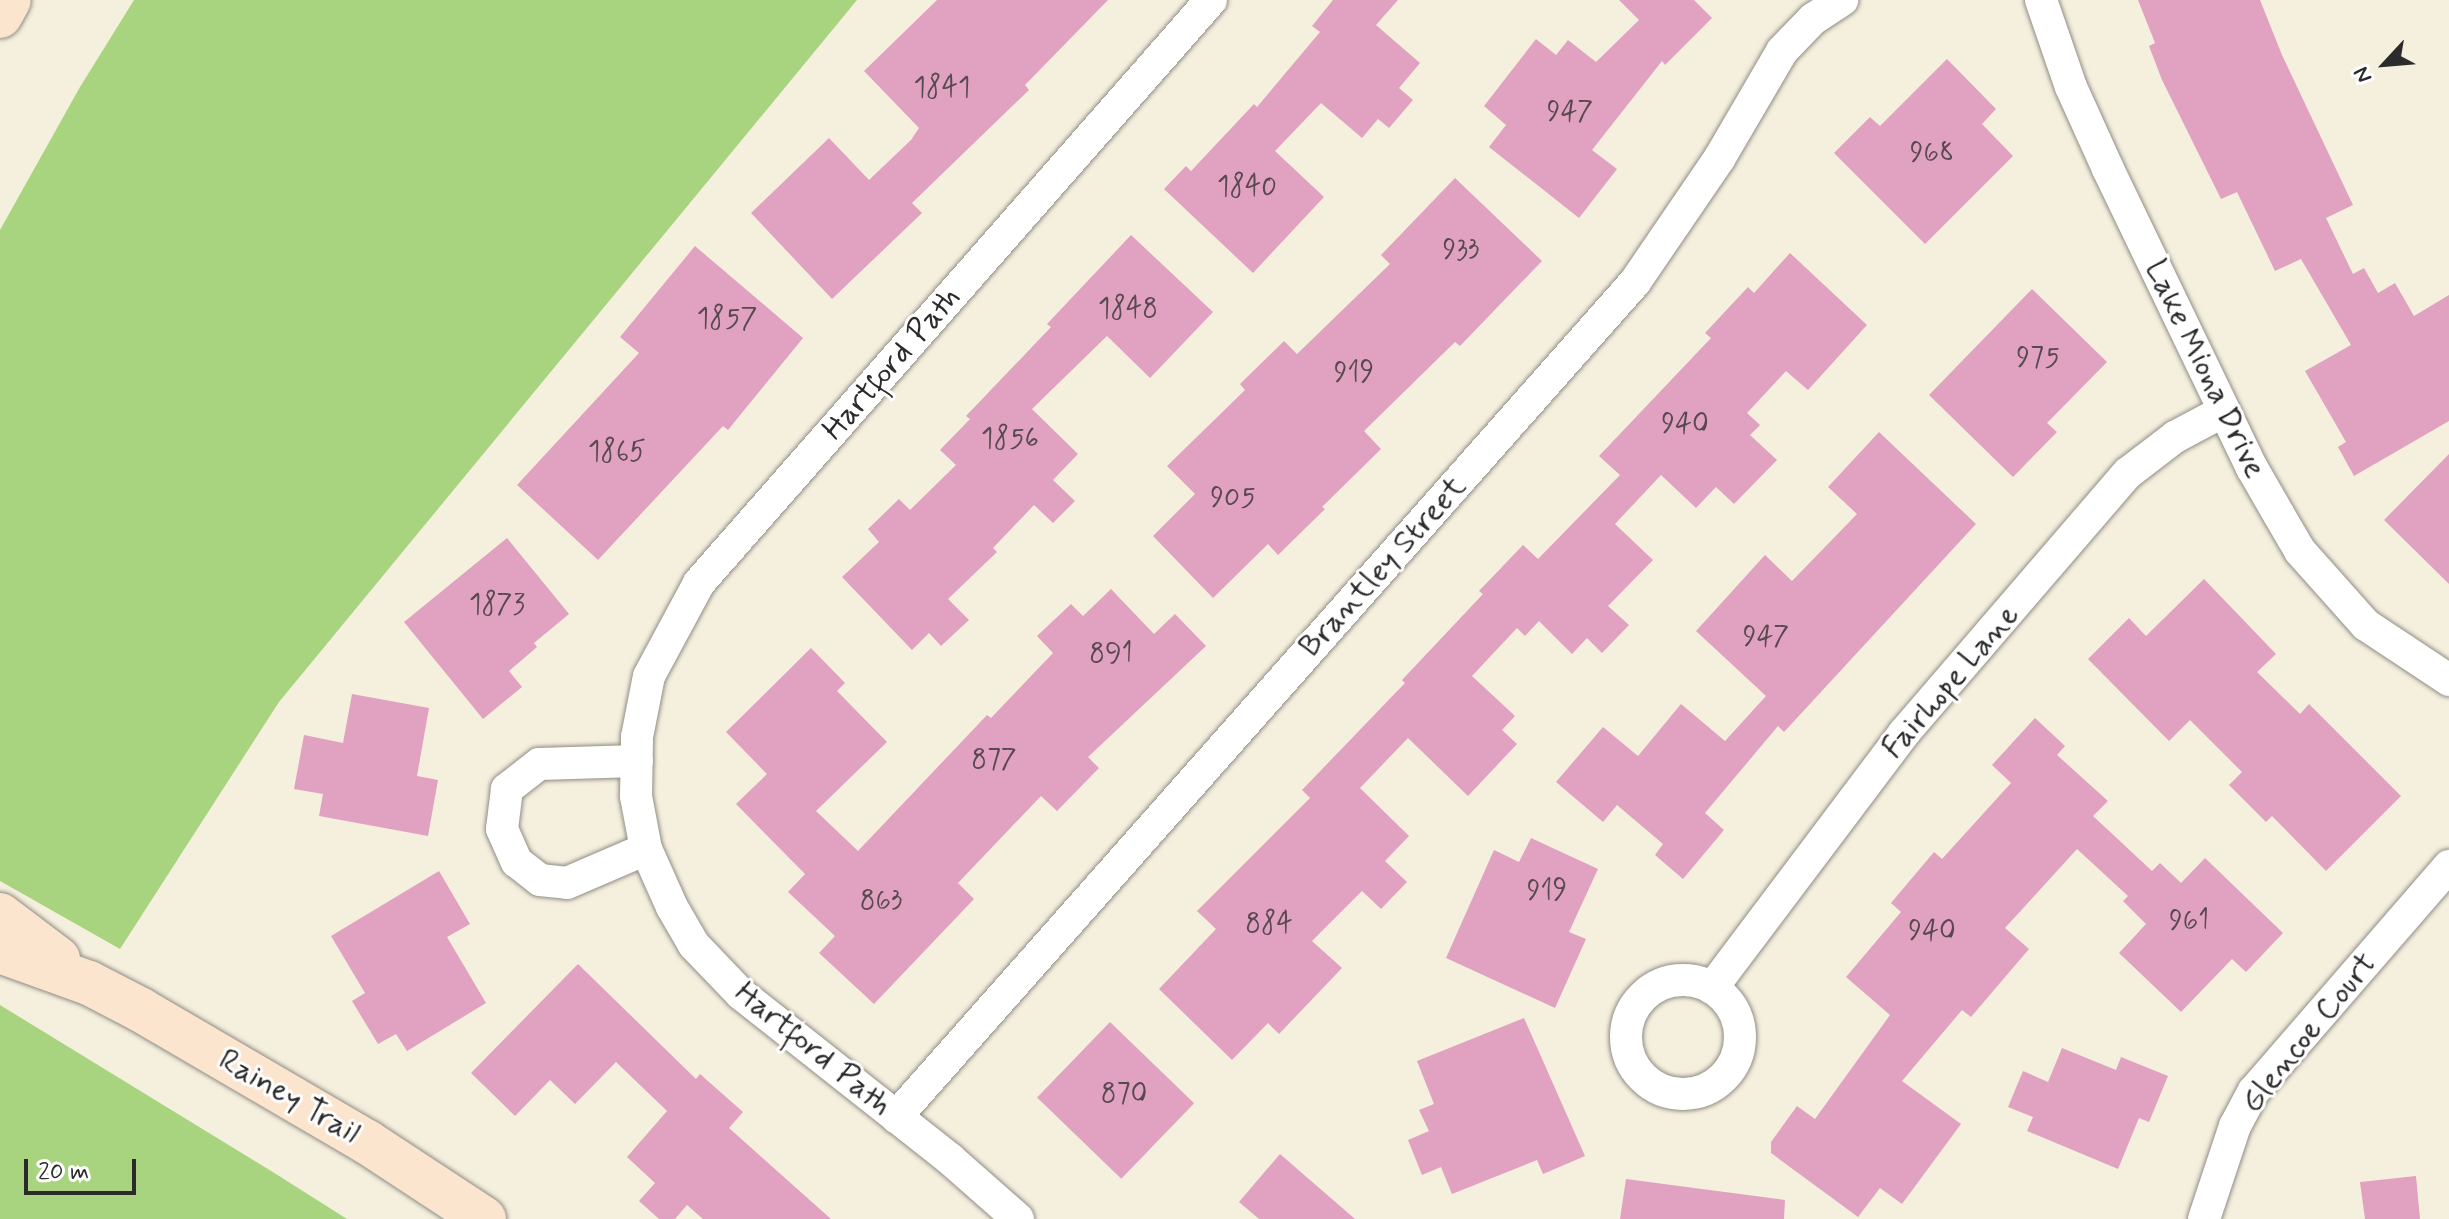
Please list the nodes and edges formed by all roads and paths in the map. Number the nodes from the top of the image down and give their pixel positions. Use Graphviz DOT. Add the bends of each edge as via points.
graph roads {
  1 [pos="9,0"];
  2 [pos="1211,0"];
  3 [pos="1842,0"];
  4 [pos="2041,0"];
  5 [pos="0,16"];
  6 [pos="2224,411"];
  7 [pos="2449,680"];
  8 [pos="637,761"];
  9 [pos="646,849"];
  10 [pos="2449,866"];
  11 [pos="0,915"];
  12 [pos="0,951"];
  13 [pos="89,983"];
  14 [pos="1712,988"];
  15 [pos="896,1117"];
  16 [pos="484,1219"];
  17 [pos="1018,1219"];
  18 [pos="2204,1219"];
  1 -- 5 [label="street"];
  2 -- 8 [label="street, Hartford Path" via="699,583 649,676"];
  3 -- 15 [label="street, Brantley Street" via="1813,19 1782,51 1702,185 1635,282"];
  4 -- 6 [label="street, Lake Miona Drive" via="2071,87"];
  6 -- 7 [label="street, Lake Miona Drive" via="2265,492 2308,560 2366,625"];
  6 -- 14 [label="street, Fairhope Lane" via="2175,437 2128,473 1904,733"];
  8 -- 9 [label="street, Hartford Path" via="636,796"];
  8 -- 9 [label="street" via="539,764 507,789 502,829 517,862 540,880 567,883"];
  9 -- 15 [label="street, Hartford Path" via="694,945 741,994"];
  10 -- 18 [label="street, Glencoe Court" via="2254,1091 2235,1126"];
  11 -- 13 [label="street, Rainey Trail"];
  12 -- 13 [label="street, Rainey Trail"];
  13 -- 16 [label="street, Rainey Trail" via="367,1142"];
  15 -- 17 [label="street, Hartford Path"];
}
